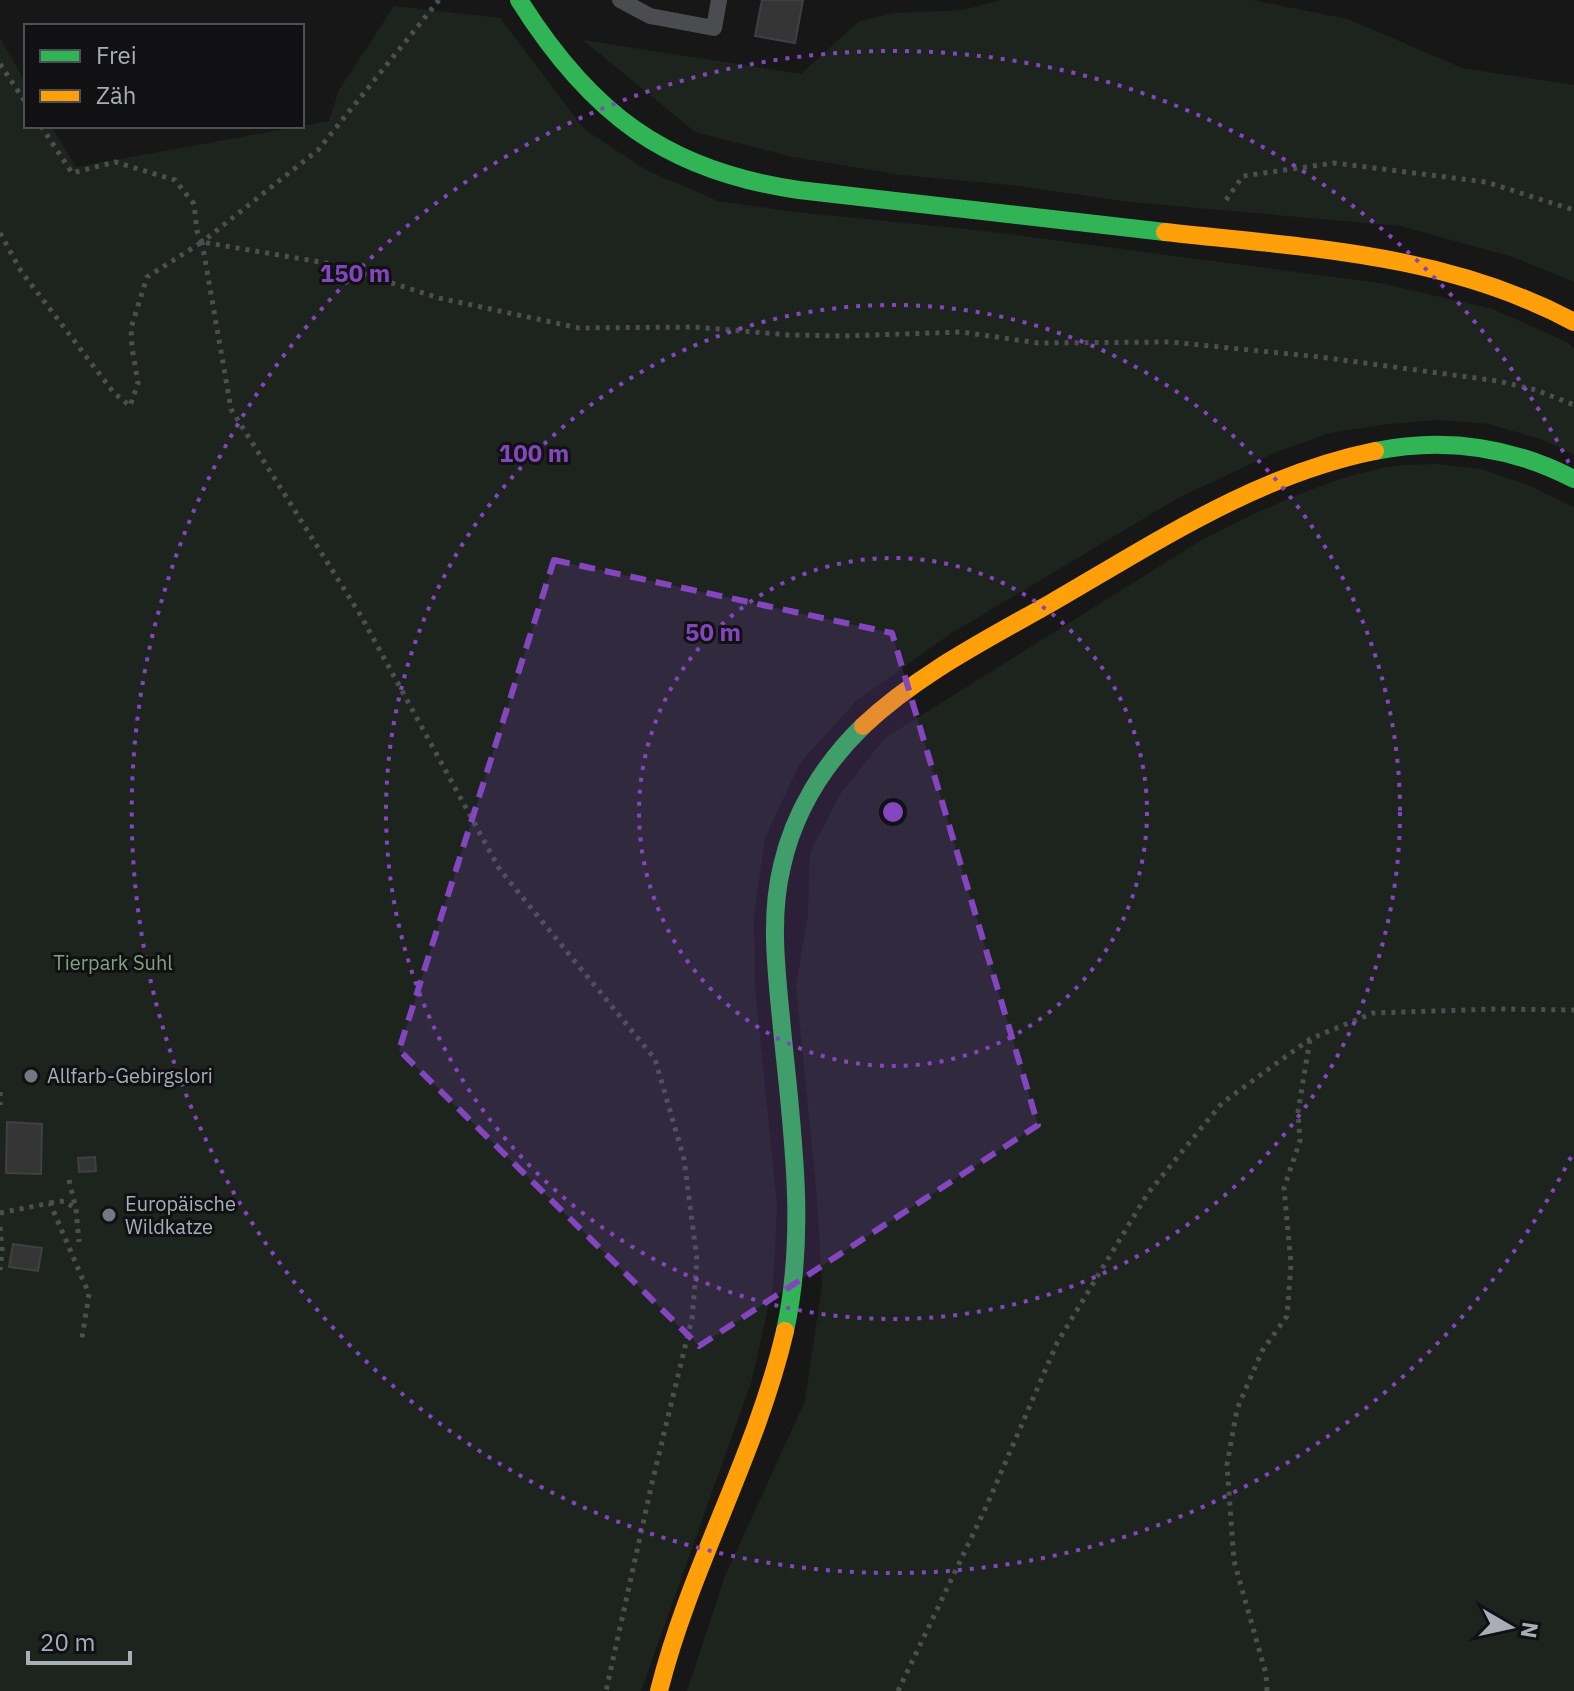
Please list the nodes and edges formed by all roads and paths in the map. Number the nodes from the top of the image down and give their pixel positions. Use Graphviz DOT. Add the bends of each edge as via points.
graph roads {
  1 [pos="439,0"];
  2 [pos="519,0"];
  3 [pos="620,0"];
  4 [pos="719,0"];
  5 [pos="0,64"];
  6 [pos="24,100"];
  7 [pos="42,128"];
  8 [pos="1574,210"];
  9 [pos="0,233"];
  10 [pos="1202,236"];
  11 [pos="202,242"];
  12 [pos="1574,322"];
  13 [pos="1574,405"];
  14 [pos="1574,479"];
  15 [pos="1574,1010"];
  16 [pos="1310,1039"];
  17 [pos="0,1092"];
  18 [pos="0,1105"];
  19 [pos="69,1180"];
  20 [pos="50,1203"];
  21 [pos="76,1209"];
  22 [pos="0,1213"];
  23 [pos="0,1227"];
  24 [pos="79,1242"];
  25 [pos="0,1270"];
  26 [pos="82,1338"];
  27 [pos="606,1691"];
  28 [pos="659,1691"];
  29 [pos="898,1691"];
  30 [pos="1267,1691"];
  1 -- 11 [label="path" via="318,150"];
  2 -- 10 [label="main road" via="591,90 638,132 690,163 724,175 799,190"];
  3 -- 4 [label="lane" via="650,16 714,28"];
  5 -- 6 [label="path"];
  7 -- 11 [label="path" via="72,173 115,162 175,180 194,204"];
  8 -- 10 [label="path" via="1486,182 1334,163 1243,176"];
  9 -- 11 [label="path" via="21,271 114,393 130,406 138,383 131,328 147,277"];
  10 -- 12 [label="main road" via="1433,268 1533,299"];
  11 -- 13 [label="path" via="332,264 439,298 579,328 695,327 844,336 962,332 1038,343 1170,342 1498,381"];
  11 -- 27 [label="path" via="231,409 361,616 500,870 655,1059 684,1159 697,1260 692,1318"];
  14 -- 28 [label="main road" via="1484,448 1437,445 1363,453 1287,476 1128,558 918,682 852,737 823,771 787,846 775,915 796,1201 786,1330 774,1381 702,1556"];
  15 -- 16 [label="path" via="1373,1013"];
  16 -- 29 [label="path" via="1222,1103 1148,1193 1057,1343"];
  16 -- 30 [label="path" via="1298,1112 1300,1141 1284,1188 1291,1264 1287,1316 1262,1351 1237,1409 1227,1465 1234,1561"];
  17 -- 18 [label="path"];
  19 -- 21 [label="path"];
  20 -- 21 [label="path" via="64,1201"];
  20 -- 22 [label="path"];
  20 -- 26 [label="path" via="89,1294"];
  21 -- 24 [label="path"];
  23 -- 25 [label="path"];
}
